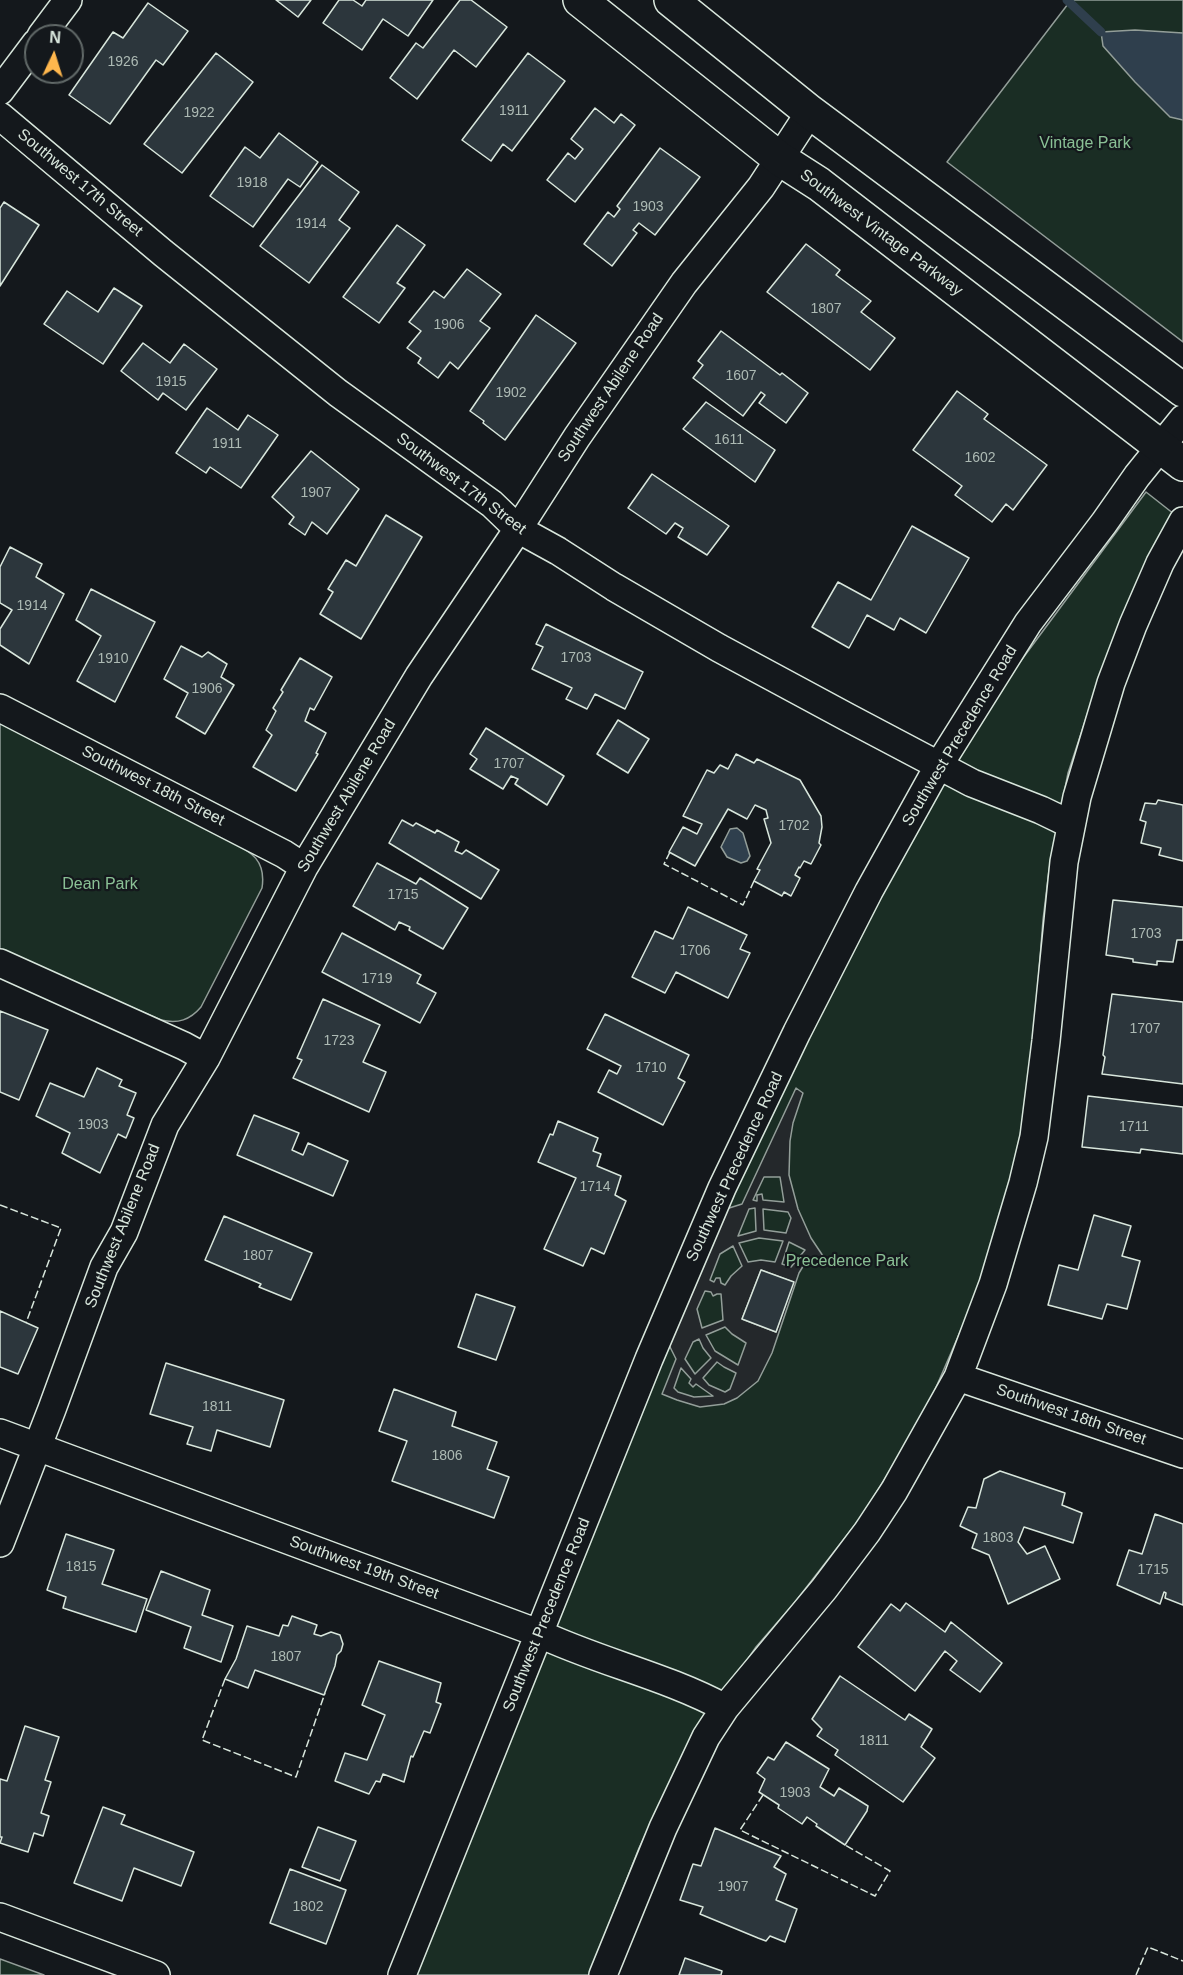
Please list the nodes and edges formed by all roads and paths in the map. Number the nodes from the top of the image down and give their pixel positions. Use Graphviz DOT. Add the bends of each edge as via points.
graph roads {
  1 [pos="68,0"];
  2 [pos="580,0"];
  3 [pos="672,0"];
  4 [pos="50,24"];
  5 [pos="24,59"];
  6 [pos="0,91"];
  7 [pos="810,112"];
  8 [pos="0,116"];
  9 [pos="780,159"];
  10 [pos="1183,390"];
  11 [pos="1183,419"];
  12 [pos="1172,456"];
  13 [pos="1183,521"];
  14 [pos="518,529"];
  15 [pos="0,708"];
  16 [pos="939,765"];
  17 [pos="1070,824"];
  18 [pos="304,867"];
  19 [pos="0,963"];
  20 [pos="206,1058"];
  21 [pos="958,1377"];
  22 [pos="0,1433"];
  23 [pos="37,1447"];
  24 [pos="1183,1454"];
  25 [pos="0,1543"];
  26 [pos="538,1633"];
  27 [pos="725,1708"];
  28 [pos="0,1917"];
  29 [pos="156,1975"];
  30 [pos="402,1975"];
  31 [pos="603,1975"];
  1 -- 4 [label="street"];
  2 -- 9 [label="street, Southwest Vintage Parkway"];
  3 -- 7 [label="street"];
  5 -- 6 [label="street"];
  7 -- 9 [label="street, Southwest Abilene Road"];
  7 -- 10 [label="street"];
  8 -- 14 [label="street, Southwest 17th Street" via="328,385 492,504"];
  9 -- 12 [label="street, Southwest Vintage Parkway" via="819,184"];
  9 -- 14 [label="street, Southwest Abilene Road" via="641,343"];
  11 -- 12 [label="street, Southwest Precedence Road"];
  12 -- 16 [label="street, Southwest Precedence Road" via="1137,476 1029,623"];
  13 -- 17 [label="street" via="1152,580 1125,646"];
  14 -- 16 [label="street, Southwest 17th Street" via="719,648"];
  14 -- 18 [label="street, Southwest Abilene Road" via="419,676"];
  15 -- 18 [label="street, Southwest 18th Street"];
  16 -- 17 [label="street, Southwest 17th Street"];
  16 -- 26 [label="street, Southwest Precedence Road" via="869,891 722,1188"];
  17 -- 21 [label="street" via="1034,1137 993,1284"];
  18 -- 20 [label="street, Southwest Abilene Road"];
  19 -- 20 [label="street"];
  20 -- 23 [label="street, Southwest Abilene Road" via="165,1125 124,1232 104,1267"];
  21 -- 24 [label="street, Southwest 18th Street"];
  21 -- 27 [label="street" via="867,1532"];
  22 -- 23 [label="street, Southwest 19th Street"];
  23 -- 25 [label="street, Southwest Abilene Road"];
  23 -- 26 [label="street, Southwest 19th Street"];
  26 -- 27 [label="street, Southwest 19th Street" via="701,1695"];
  26 -- 30 [label="street, Southwest Precedence Road"];
  27 -- 31 [label="street" via="706,1737 663,1828"];
  28 -- 29 [label="street"];
}
